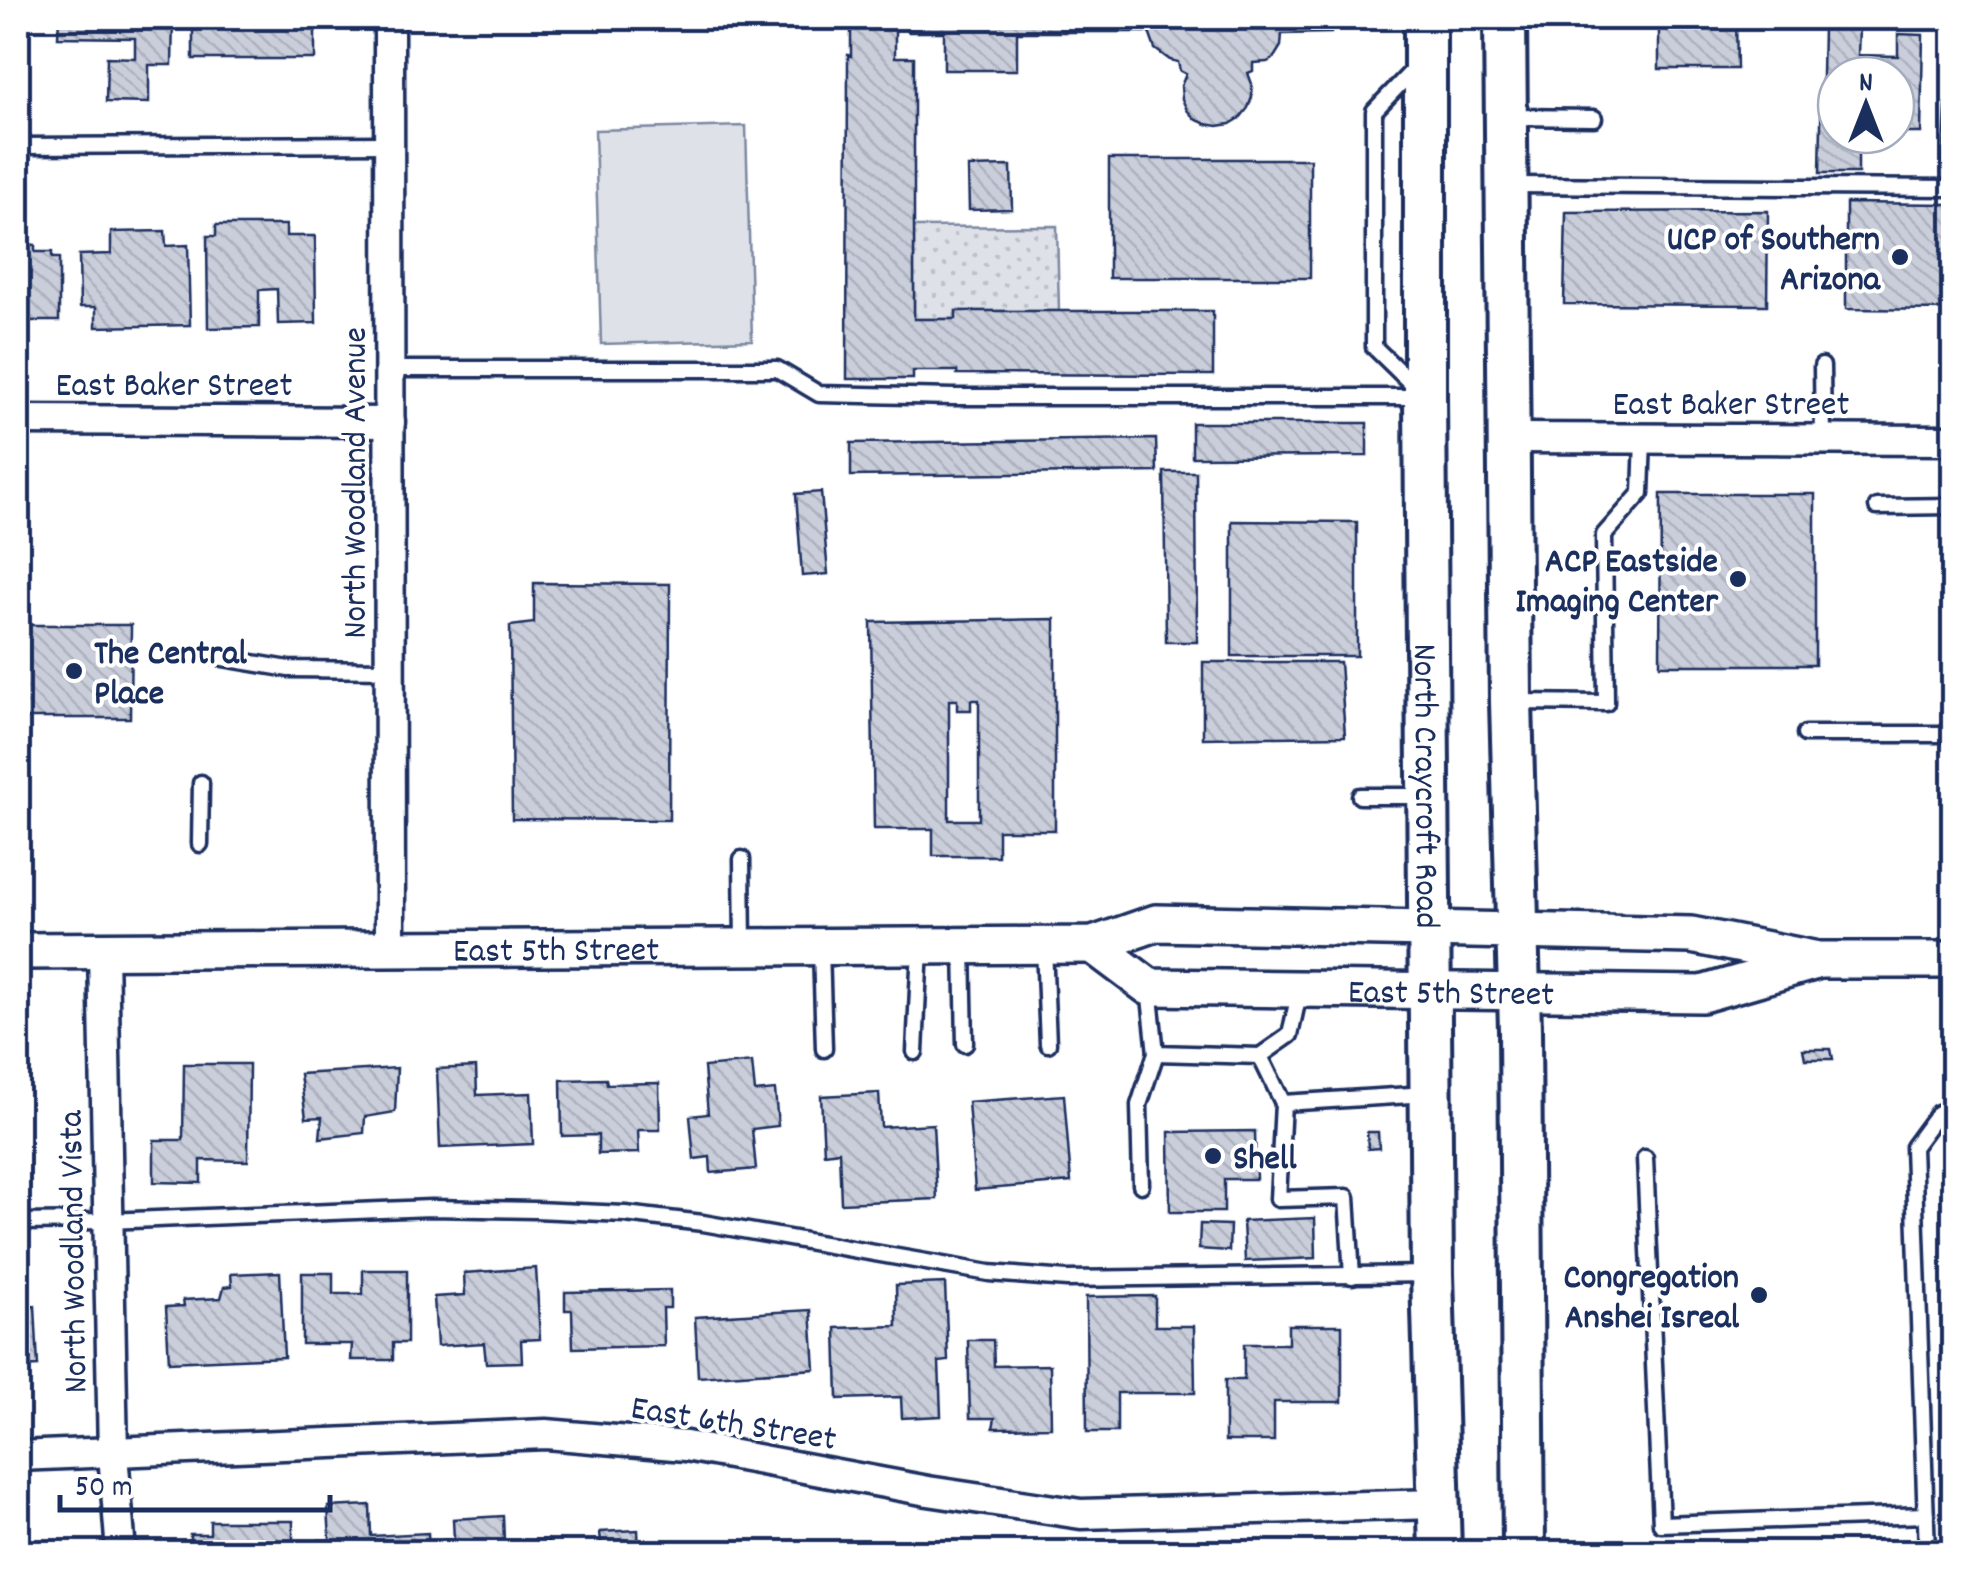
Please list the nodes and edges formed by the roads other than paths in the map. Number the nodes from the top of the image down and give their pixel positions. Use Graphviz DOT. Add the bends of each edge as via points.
graph roads {
  1 [pos="389,18"];
  2 [pos="1425,18"];
  3 [pos="1506,18"];
  4 [pos="1506,117"];
  5 [pos="1594,118"];
  6 [pos="390,144"];
  7 [pos="18,146"];
  8 [pos="1506,185"];
  9 [pos="1954,188"];
  10 [pos="1822,366"];
  11 [pos="390,370"];
  12 [pos="1425,397"];
  13 [pos="18,420"];
  14 [pos="390,422"];
  15 [pos="1508,438"];
  16 [pos="1643,439"];
  17 [pos="1823,440"];
  18 [pos="1954,440"];
  19 [pos="1954,506"];
  20 [pos="1877,507"];
  21 [pos="200,654"];
  22 [pos="391,670"];
  23 [pos="1510,702"];
  24 [pos="1804,734"];
  25 [pos="1954,734"];
  26 [pos="200,784"];
  27 [pos="1360,796"];
  28 [pos="1428,796"];
  29 [pos="200,844"];
  30 [pos="742,859"];
  31 [pos="1429,928"];
  32 [pos="1517,930"];
  33 [pos="1093,945"];
  34 [pos="920,946"];
  35 [pos="963,946"];
  36 [pos="1044,946"];
  37 [pos="743,947"];
  38 [pos="820,947"];
  39 [pos="390,949"];
  40 [pos="18,951"];
  41 [pos="103,951"];
  42 [pos="1818,960"];
  43 [pos="1954,960"];
  44 [pos="1148,987"];
  45 [pos="1300,989"];
  46 [pos="1430,990"];
  47 [pos="1519,991"];
  48 [pos="965,1044"];
  49 [pos="1048,1044"];
  50 [pos="824,1049"];
  51 [pos="916,1052"];
  52 [pos="1156,1053"];
  53 [pos="1260,1056"];
  54 [pos="1430,1094"];
  55 [pos="1283,1103"];
  56 [pos="1954,1109"];
  57 [pos="1645,1158"];
  58 [pos="1142,1185"];
  59 [pos="107,1221"];
  60 [pos="18,1222"];
  61 [pos="1432,1274"];
  62 [pos="1352,1276"];
  63 [pos="113,1454"];
  64 [pos="18,1456"];
  65 [pos="1438,1504"];
  66 [pos="1926,1515"];
  67 [pos="121,1552"];
  68 [pos="1440,1552"];
  69 [pos="1524,1552"];
  70 [pos="1928,1552"];
  1 -- 6 [label="street, North Woodland Avenue"];
  2 -- 12 [label="main road, North Craycroft Road"];
  3 -- 4 [label="main road"];
  4 -- 5 [label="lane"];
  4 -- 8 [label="main road"];
  6 -- 7 [label="lane"];
  6 -- 11 [label="street, North Woodland Avenue"];
  8 -- 9 [label="lane"];
  8 -- 15 [label="main road"];
  10 -- 17 [label="lane"];
  11 -- 12 [label="lane" via="777,370 819,394"];
  11 -- 14 [label="street, North Woodland Avenue"];
  12 -- 28 [label="main road, North Craycroft Road"];
  13 -- 14 [label="street, East Baker Street"];
  14 -- 22 [label="street, North Woodland Avenue"];
  15 -- 16 [label="street, East Baker Street"];
  15 -- 23 [label="main road"];
  16 -- 17 [label="street, East Baker Street"];
  16 -- 23 [label="lane" via="1640,493 1604,536 1606,703"];
  17 -- 18 [label="street, East Baker Street"];
  19 -- 20 [label="lane"];
  21 -- 22 [label="lane" via="290,669"];
  22 -- 39 [label="street, North Woodland Avenue"];
  23 -- 32 [label="main road"];
  24 -- 25 [label="lane"];
  26 -- 29 [label="lane"];
  27 -- 28 [label="lane"];
  28 -- 31 [label="main road, North Craycroft Road"];
  30 -- 37 [label="lane"];
  31 -- 32 [label="street, East 5th Street"];
  31 -- 33 [label="street, East 5th Street" via="1156,922"];
  31 -- 46 [label="main road, North Craycroft Road"];
  32 -- 42 [label="street, East 5th Street" via="1691,934"];
  32 -- 47 [label="main road"];
  33 -- 36 [label="street, East 5th Street"];
  33 -- 44 [label="street"];
  34 -- 35 [label="street, East 5th Street"];
  34 -- 38 [label="street, East 5th Street"];
  34 -- 51 [label="lane"];
  35 -- 36 [label="street, East 5th Street"];
  35 -- 48 [label="lane"];
  36 -- 49 [label="lane"];
  37 -- 38 [label="street, East 5th Street"];
  37 -- 39 [label="street, East 5th Street"];
  38 -- 50 [label="lane"];
  39 -- 41 [label="street, East 5th Street"];
  40 -- 41 [label="street, East 5th Street"];
  41 -- 59 [label="street, North Woodland Vista"];
  42 -- 43 [label="street, East 5th Street"];
  42 -- 47 [label="street, East 5th Street" via="1702,994"];
  44 -- 45 [label="street, East 5th Street"];
  44 -- 52 [label="lane"];
  45 -- 46 [label="street, East 5th Street"];
  45 -- 53 [label="lane" via="1290,1036"];
  46 -- 47 [label="street, East 5th Street"];
  46 -- 54 [label="main road, North Craycroft Road"];
  47 -- 69 [label="main road"];
  52 -- 53 [label="lane"];
  52 -- 58 [label="lane" via="1140,1106"];
  53 -- 55 [label="lane"];
  54 -- 55 [label="lane"];
  54 -- 61 [label="main road, North Craycroft Road"];
  55 -- 62 [label="lane" via="1278,1199 1347,1198"];
  56 -- 66 [label="lane" via="1938,1113 1913,1147"];
  57 -- 66 [label="lane" via="1662,1524"];
  59 -- 60 [label="lane"];
  59 -- 62 [label="lane" via="430,1208 624,1214 988,1273 1067,1279"];
  59 -- 63 [label="street, North Woodland Vista"];
  61 -- 62 [label="lane"];
  61 -- 65 [label="main road, North Craycroft Road"];
  63 -- 64 [label="street, East 6th Street"];
  63 -- 65 [label="street, East 6th Street" via="546,1434 686,1446 1081,1514"];
  63 -- 67 [label="street, North Woodland Vista"];
  65 -- 68 [label="main road, North Craycroft Road"];
  66 -- 70 [label="lane"];
}
